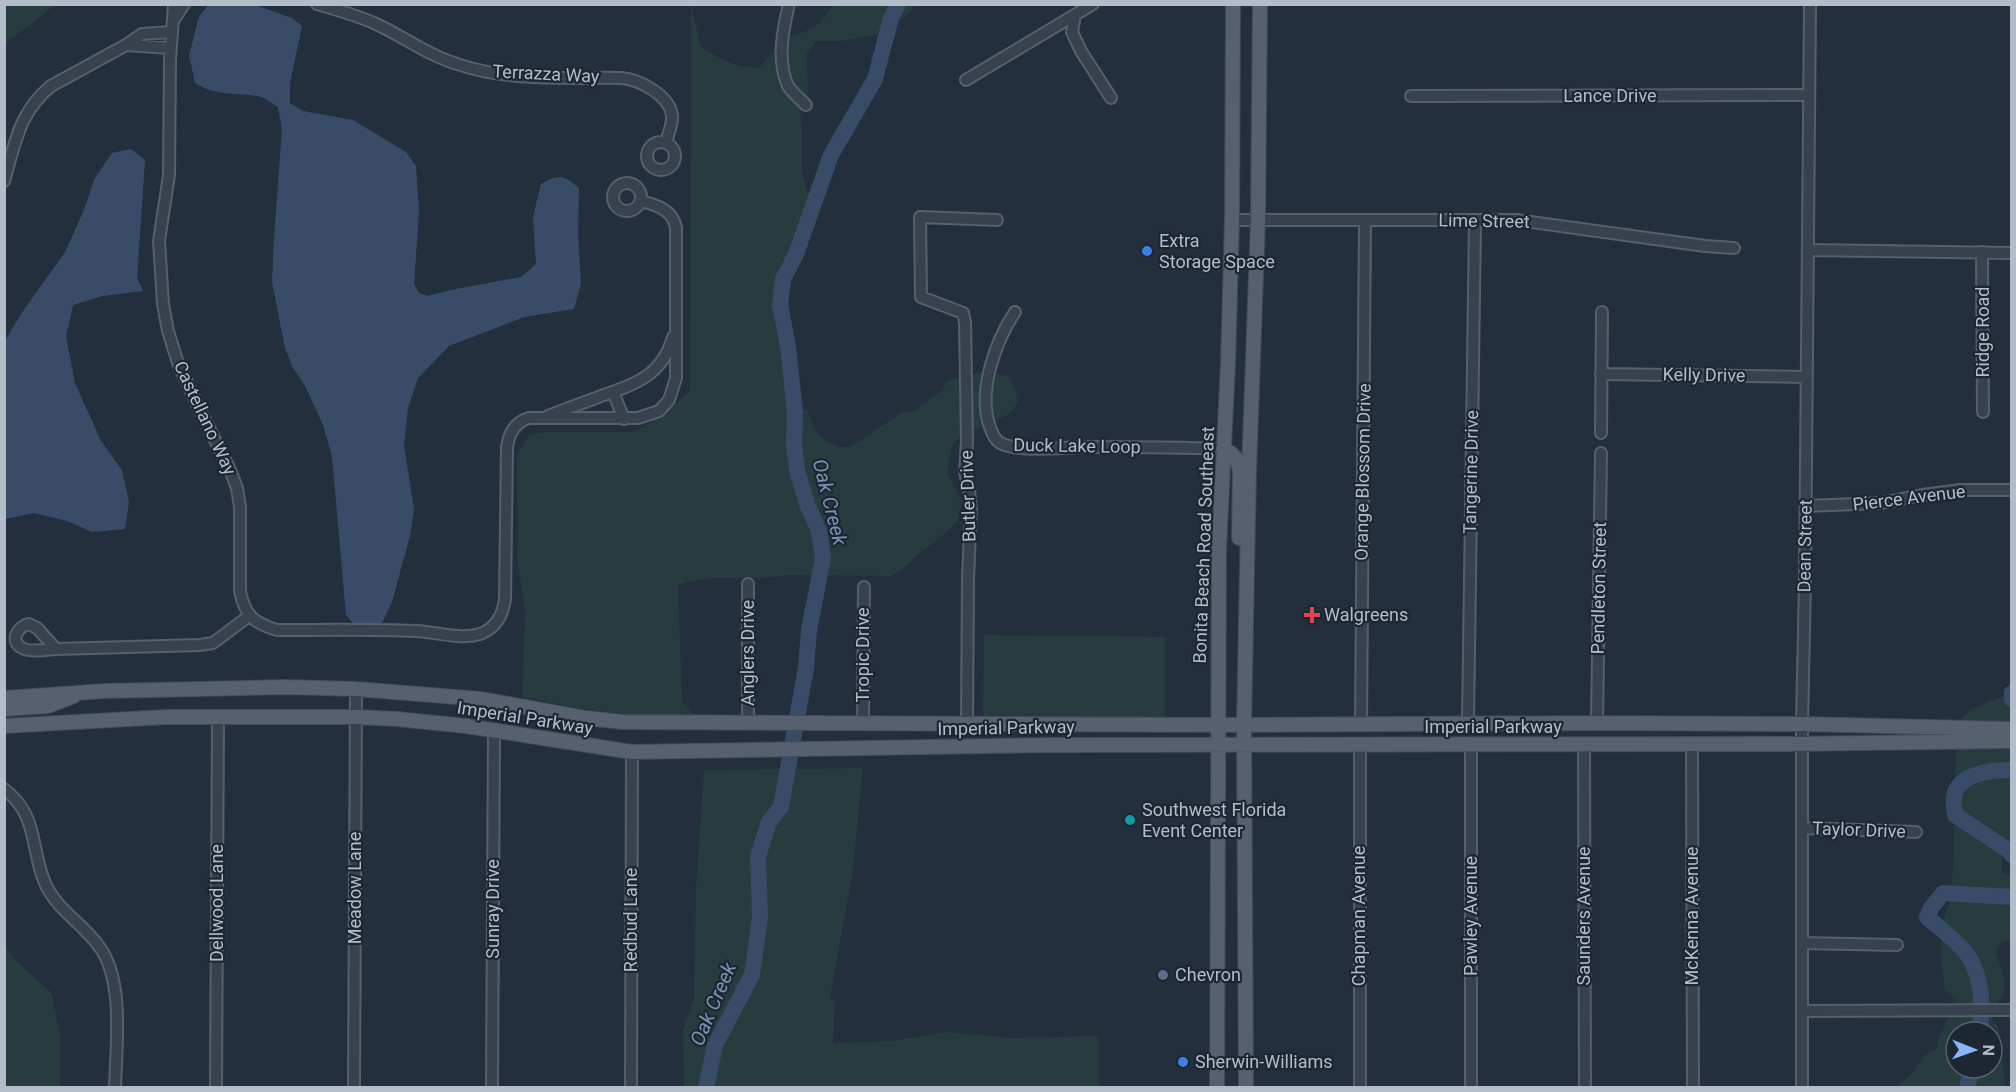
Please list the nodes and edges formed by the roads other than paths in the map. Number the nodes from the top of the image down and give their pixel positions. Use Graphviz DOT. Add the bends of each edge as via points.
graph roads {
  1 [pos="174,4"];
  2 [pos="184,4"];
  3 [pos="317,4"];
  4 [pos="789,4"];
  5 [pos="1093,4"];
  6 [pos="1233,4"];
  7 [pos="1249,4"];
  8 [pos="1260,4"];
  9 [pos="1810,4"];
  10 [pos="1075,15"];
  11 [pos="1259,24"];
  12 [pos="172,28"];
  13 [pos="126,45"];
  14 [pos="170,48"];
  15 [pos="966,80"];
  16 [pos="1809,95"];
  17 [pos="1411,96"];
  18 [pos="1111,98"];
  19 [pos="806,105"];
  20 [pos="666,143"];
  21 [pos="4,181"];
  22 [pos="641,201"];
  23 [pos="1232,219"];
  24 [pos="997,220"];
  25 [pos="1258,220"];
  26 [pos="1365,220"];
  27 [pos="1475,221"];
  28 [pos="1734,248"];
  29 [pos="1808,250"];
  30 [pos="1982,252"];
  31 [pos="2012,252"];
  32 [pos="1015,312"];
  33 [pos="1602,312"];
  34 [pos="675,325"];
  35 [pos="1601,375"];
  36 [pos="1807,376"];
  37 [pos="613,392"];
  38 [pos="1983,412"];
  39 [pos="542,418"];
  40 [pos="624,419"];
  41 [pos="1601,433"];
  42 [pos="1223,449"];
  43 [pos="1601,453"];
  44 [pos="2012,490"];
  45 [pos="1806,506"];
  46 [pos="1247,566"];
  47 [pos="748,584"];
  48 [pos="864,587"];
  49 [pos="249,616"];
  50 [pos="56,649"];
  51 [pos="356,689"];
  52 [pos="81,693"];
  53 [pos="4,698"];
  54 [pos="4,709"];
  55 [pos="356,717"];
  56 [pos="218,718"];
  57 [pos="748,722"];
  58 [pos="863,723"];
  59 [pos="1468,723"];
  60 [pos="1597,723"];
  61 [pos="967,724"];
  62 [pos="1802,724"];
  63 [pos="1218,725"];
  64 [pos="1244,725"];
  65 [pos="1361,725"];
  66 [pos="4,726"];
  67 [pos="2012,729"];
  68 [pos="494,732"];
  69 [pos="2012,741"];
  70 [pos="1360,744"];
  71 [pos="1802,744"];
  72 [pos="1218,745"];
  73 [pos="1244,745"];
  74 [pos="1471,745"];
  75 [pos="1584,745"];
  76 [pos="1692,745"];
  77 [pos="929,748"];
  78 [pos="870,749"];
  79 [pos="632,752"];
  80 [pos="4,789"];
  81 [pos="1802,828"];
  82 [pos="1916,832"];
  83 [pos="1802,943"];
  84 [pos="1898,945"];
  85 [pos="2008,1010"];
  86 [pos="1802,1011"];
  87 [pos="115,1088"];
  88 [pos="216,1088"];
  89 [pos="354,1088"];
  90 [pos="492,1088"];
  91 [pos="631,1088"];
  92 [pos="1217,1088"];
  93 [pos="1246,1088"];
  94 [pos="1360,1088"];
  95 [pos="1471,1088"];
  96 [pos="1585,1088"];
  97 [pos="1693,1088"];
  98 [pos="1802,1088"];
  1 -- 12 [label="street, Castellano Way"];
  2 -- 12 [label="street, Castellano Way"];
  3 -- 20 [label="street, Terrazza Way" via="374,23 458,65 500,74 636,80 663,99 672,114"];
  4 -- 19 [label="street" via="782,36 783,62 788,85"];
  5 -- 10 [label="street"];
  6 -- 23 [label="main road, Bonita Beach Road Southeast"];
  7 -- 11 [label="main road"];
  8 -- 11 [label="main road"];
  9 -- 16 [label="street, Dean Street"];
  10 -- 15 [label="street"];
  10 -- 18 [label="street" via="1072,32"];
  11 -- 25 [label="main road"];
  12 -- 13 [label="street" via="142,34"];
  12 -- 14 [label="street, Castellano Way"];
  13 -- 14 [label="street"];
  13 -- 21 [label="street" via="40,94 23,118"];
  14 -- 49 [label="street, Castellano Way" via="169,175 159,241 163,304 178,363 237,488 240,591"];
  16 -- 17 [label="street, Lance Drive"];
  16 -- 29 [label="street, Dean Street"];
  22 -- 34 [label="street" via="664,209 675,222"];
  23 -- 25 [label="street, Lime Street"];
  23 -- 42 [label="main road, Bonita Beach Road Southeast"];
  24 -- 61 [label="street, Butler Drive" via="920,217 921,297 963,313 965,322 965,472 970,509"];
  25 -- 26 [label="street, Lime Street"];
  25 -- 46 [label="main road"];
  26 -- 27 [label="street, Lime Street"];
  26 -- 65 [label="street, Orange Blossom Drive"];
  27 -- 28 [label="street, Lime Street" via="1532,221"];
  27 -- 59 [label="street, Tangerine Drive"];
  29 -- 30 [label="street"];
  29 -- 36 [label="street, Dean Street"];
  30 -- 31 [label="street"];
  30 -- 38 [label="street, Ridge Road"];
  32 -- 42 [label="street, Duck Lake Loop" via="1005,327 987,383 987,418 997,441 1003,445 1029,449"];
  33 -- 35 [label="street"];
  34 -- 37 [label="street" via="668,350 654,370"];
  34 -- 40 [label="street" via="676,378 669,400 653,414"];
  35 -- 36 [label="street, Kelly Drive"];
  35 -- 41 [label="street"];
  36 -- 45 [label="street, Dean Street"];
  37 -- 39 [label="street"];
  37 -- 40 [label="street"];
  39 -- 40 [label="street"];
  39 -- 49 [label="street" via="518,423 508,439 505,599 502,613 490,628 467,636 415,631 277,630"];
  42 -- 46 [label="main road" via="1238,459 1239,544"];
  42 -- 63 [label="main road, Bonita Beach Road Southeast" via="1218,549"];
  43 -- 60 [label="street, Pendleton Street"];
  44 -- 45 [label="street, Pierce Avenue" via="1960,490 1881,503"];
  45 -- 62 [label="street, Dean Street"];
  46 -- 64 [label="main road"];
  47 -- 57 [label="street, Anglers Drive"];
  48 -- 58 [label="street, Tropic Drive"];
  49 -- 50 [label="street" via="220,639 207,644"];
  51 -- 52 [label="main road, Imperial Parkway" via="286,687"];
  51 -- 55 [label="street, Meadow Lane"];
  51 -- 57 [label="main road, Imperial Parkway" via="481,699 623,722"];
  52 -- 53 [label="main road, Imperial Parkway"];
  52 -- 54 [label="main road" via="48,706"];
  55 -- 56 [label="main road, Imperial Parkway"];
  55 -- 68 [label="main road, Imperial Parkway" via="397,718"];
  55 -- 89 [label="street, Meadow Lane"];
  56 -- 66 [label="main road, Imperial Parkway"];
  56 -- 88 [label="street, Dellwood Lane"];
  57 -- 58 [label="main road, Imperial Parkway"];
  58 -- 61 [label="main road, Imperial Parkway"];
  58 -- 78 [label="main road"];
  59 -- 60 [label="main road, Imperial Parkway"];
  59 -- 65 [label="main road, Imperial Parkway"];
  60 -- 62 [label="main road, Imperial Parkway"];
  61 -- 63 [label="main road, Imperial Parkway"];
  61 -- 77 [label="main road" via="959,738"];
  62 -- 67 [label="main road, Imperial Parkway"];
  62 -- 71 [label="street, Dean Street"];
  63 -- 64 [label="main road, Imperial Parkway"];
  63 -- 72 [label="main road, Bonita Beach Road Southeast"];
  64 -- 65 [label="main road, Imperial Parkway"];
  64 -- 73 [label="main road"];
  68 -- 79 [label="main road, Imperial Parkway"];
  68 -- 90 [label="street, Sunray Drive"];
  69 -- 71 [label="main road, Imperial Parkway"];
  70 -- 73 [label="main road, Imperial Parkway"];
  70 -- 74 [label="main road, Imperial Parkway"];
  70 -- 94 [label="street, Chapman Avenue"];
  71 -- 76 [label="main road, Imperial Parkway"];
  71 -- 81 [label="street, Dean Street"];
  72 -- 73 [label="main road, Imperial Parkway"];
  72 -- 77 [label="main road, Imperial Parkway"];
  72 -- 92 [label="main road, Bonita Beach Road Southeast"];
  73 -- 93 [label="main road"];
  74 -- 75 [label="main road, Imperial Parkway"];
  74 -- 95 [label="street, Pawley Avenue"];
  75 -- 76 [label="main road, Imperial Parkway"];
  75 -- 96 [label="street, Saunders Avenue"];
  76 -- 97 [label="street, McKenna Avenue"];
  77 -- 78 [label="main road, Imperial Parkway"];
  78 -- 79 [label="main road, Imperial Parkway"];
  79 -- 91 [label="street, Redbud Lane"];
  80 -- 87 [label="street" via="19,802 30,823 45,884 62,909 99,946 112,971 116,1000"];
  81 -- 82 [label="street, Taylor Drive"];
  81 -- 83 [label="street, Dean Street"];
  83 -- 84 [label="street"];
  83 -- 86 [label="street, Dean Street"];
  85 -- 86 [label="street"];
  86 -- 98 [label="street, Dean Street"];
}
